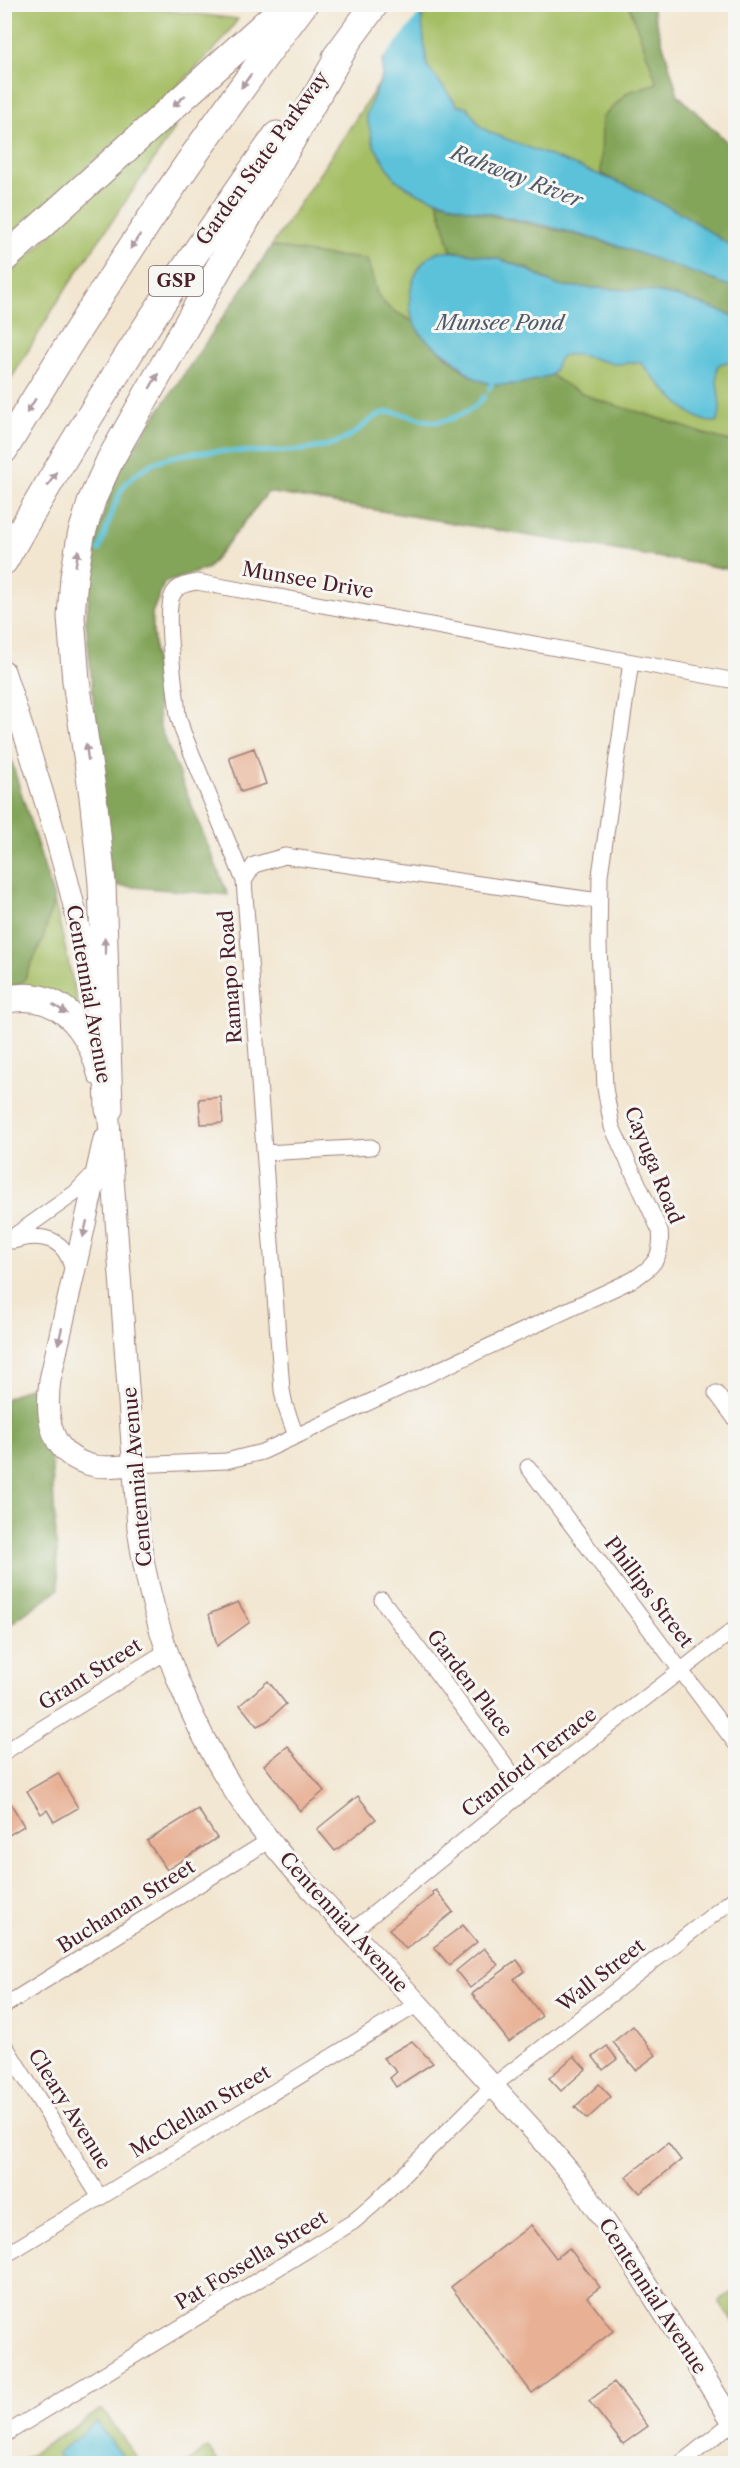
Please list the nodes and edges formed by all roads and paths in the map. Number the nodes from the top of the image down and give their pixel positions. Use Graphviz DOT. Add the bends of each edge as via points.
graph roads {
  1 [pos="287,4"];
  2 [pos="304,4"];
  3 [pos="375,4"];
  4 [pos="346,44"];
  5 [pos="44,223"];
  6 [pos="4,251"];
  7 [pos="4,259"];
  8 [pos="4,450"];
  9 [pos="4,561"];
  10 [pos="631,662"];
  11 [pos="8,681"];
  12 [pos="735,681"];
  13 [pos="244,881"];
  14 [pos="600,901"];
  15 [pos="4,1000"];
  16 [pos="109,1109"];
  17 [pos="371,1147"];
  18 [pos="265,1153"];
  19 [pos="98,1169"];
  20 [pos="4,1244"];
  21 [pos="74,1279"];
  22 [pos="716,1393"];
  23 [pos="735,1420"];
  24 [pos="296,1436"];
  25 [pos="134,1466"];
  26 [pos="528,1467"];
  27 [pos="382,1600"];
  28 [pos="735,1628"];
  29 [pos="167,1652"];
  30 [pos="681,1669"];
  31 [pos="735,1744"];
  32 [pos="4,1752"];
  33 [pos="525,1791"];
  34 [pos="270,1840"];
  35 [pos="735,1897"];
  36 [pos="351,1932"];
  37 [pos="418,2004"];
  38 [pos="4,2006"];
  39 [pos="4,2044"];
  40 [pos="493,2086"];
  41 [pos="99,2196"];
  42 [pos="4,2256"];
  43 [pos="734,2424"];
  44 [pos="4,2434"];
  45 [pos="680,2463"];
  1 -- 5 [label="highway, one-way"];
  2 -- 8 [label="highway, GSP, one-way" via="157,209"];
  3 -- 4 [label="highway, Garden State Parkway / GSP"];
  9 -- 4 [label="highway, Garden State Parkway / GSP, one-way" via="179,275"];
  16 -- 4 [label="highway, one-way" via="102,883 72,637 72,598 81,536 92,500 114,453"];
  5 -- 6 [label="highway"];
  5 -- 7 [label="highway"];
  10 -- 12 [label="street, Munsee Drive"];
  10 -- 13 [label="street, Munsee Drive" via="197,582 178,587 169,612 178,715"];
  10 -- 14 [label="street, Cayuga Road" via="600,874"];
  11 -- 16 [label="main road, Centennial Avenue" via="70,890 95,1009"];
  13 -- 14 [label="street" via="254,865 285,856"];
  13 -- 18 [label="street, Ramapo Road"];
  14 -- 24 [label="street, Cayuga Road" via="605,1088 612,1127 660,1231 662,1245 657,1259 632,1280"];
  15 -- 16 [label="highway, one-way" via="39,999 59,1007 78,1022 95,1054"];
  16 -- 19 [label="main road"];
  16 -- 25 [label="main road, Centennial Avenue"];
  17 -- 18 [label="street"];
  18 -- 24 [label="street, Ramapo Road" via="282,1390"];
  19 -- 20 [label="street" via="75,1193"];
  19 -- 21 [label="main road, one-way"];
  20 -- 21 [label="street" via="33,1237 52,1240 65,1251"];
  21 -- 25 [label="main road, one-way" via="50,1380 50,1426 62,1448 78,1460 97,1467"];
  22 -- 23 [label="street"];
  24 -- 25 [label="street, Cayuga Road" via="239,1459"];
  25 -- 29 [label="main road, Centennial Avenue" via="140,1547"];
  26 -- 30 [label="street, Phillips Street"];
  27 -- 33 [label="street, Garden Place"];
  28 -- 30 [label="street, Cranford Terrace"];
  29 -- 32 [label="street, Grant Street"];
  29 -- 34 [label="main road, Centennial Avenue" via="209,1748"];
  30 -- 31 [label="street, Phillips Street"];
  30 -- 33 [label="street, Cranford Terrace"];
  33 -- 36 [label="street, Cranford Terrace"];
  34 -- 36 [label="main road, Centennial Avenue"];
  34 -- 38 [label="street, Buchanan Street"];
  35 -- 40 [label="street, Wall Street"];
  36 -- 37 [label="main road, Centennial Avenue"];
  37 -- 40 [label="main road, Centennial Avenue"];
  37 -- 41 [label="street, McClellan Street"];
  39 -- 41 [label="street, Cleary Avenue"];
  40 -- 43 [label="main road, Centennial Avenue" via="561,2161 592,2203"];
  40 -- 44 [label="street, Pat Fossella Street" via="353,2222"];
  41 -- 42 [label="street, McClellan Street"];
  43 -- 45 [label="street"];
}
